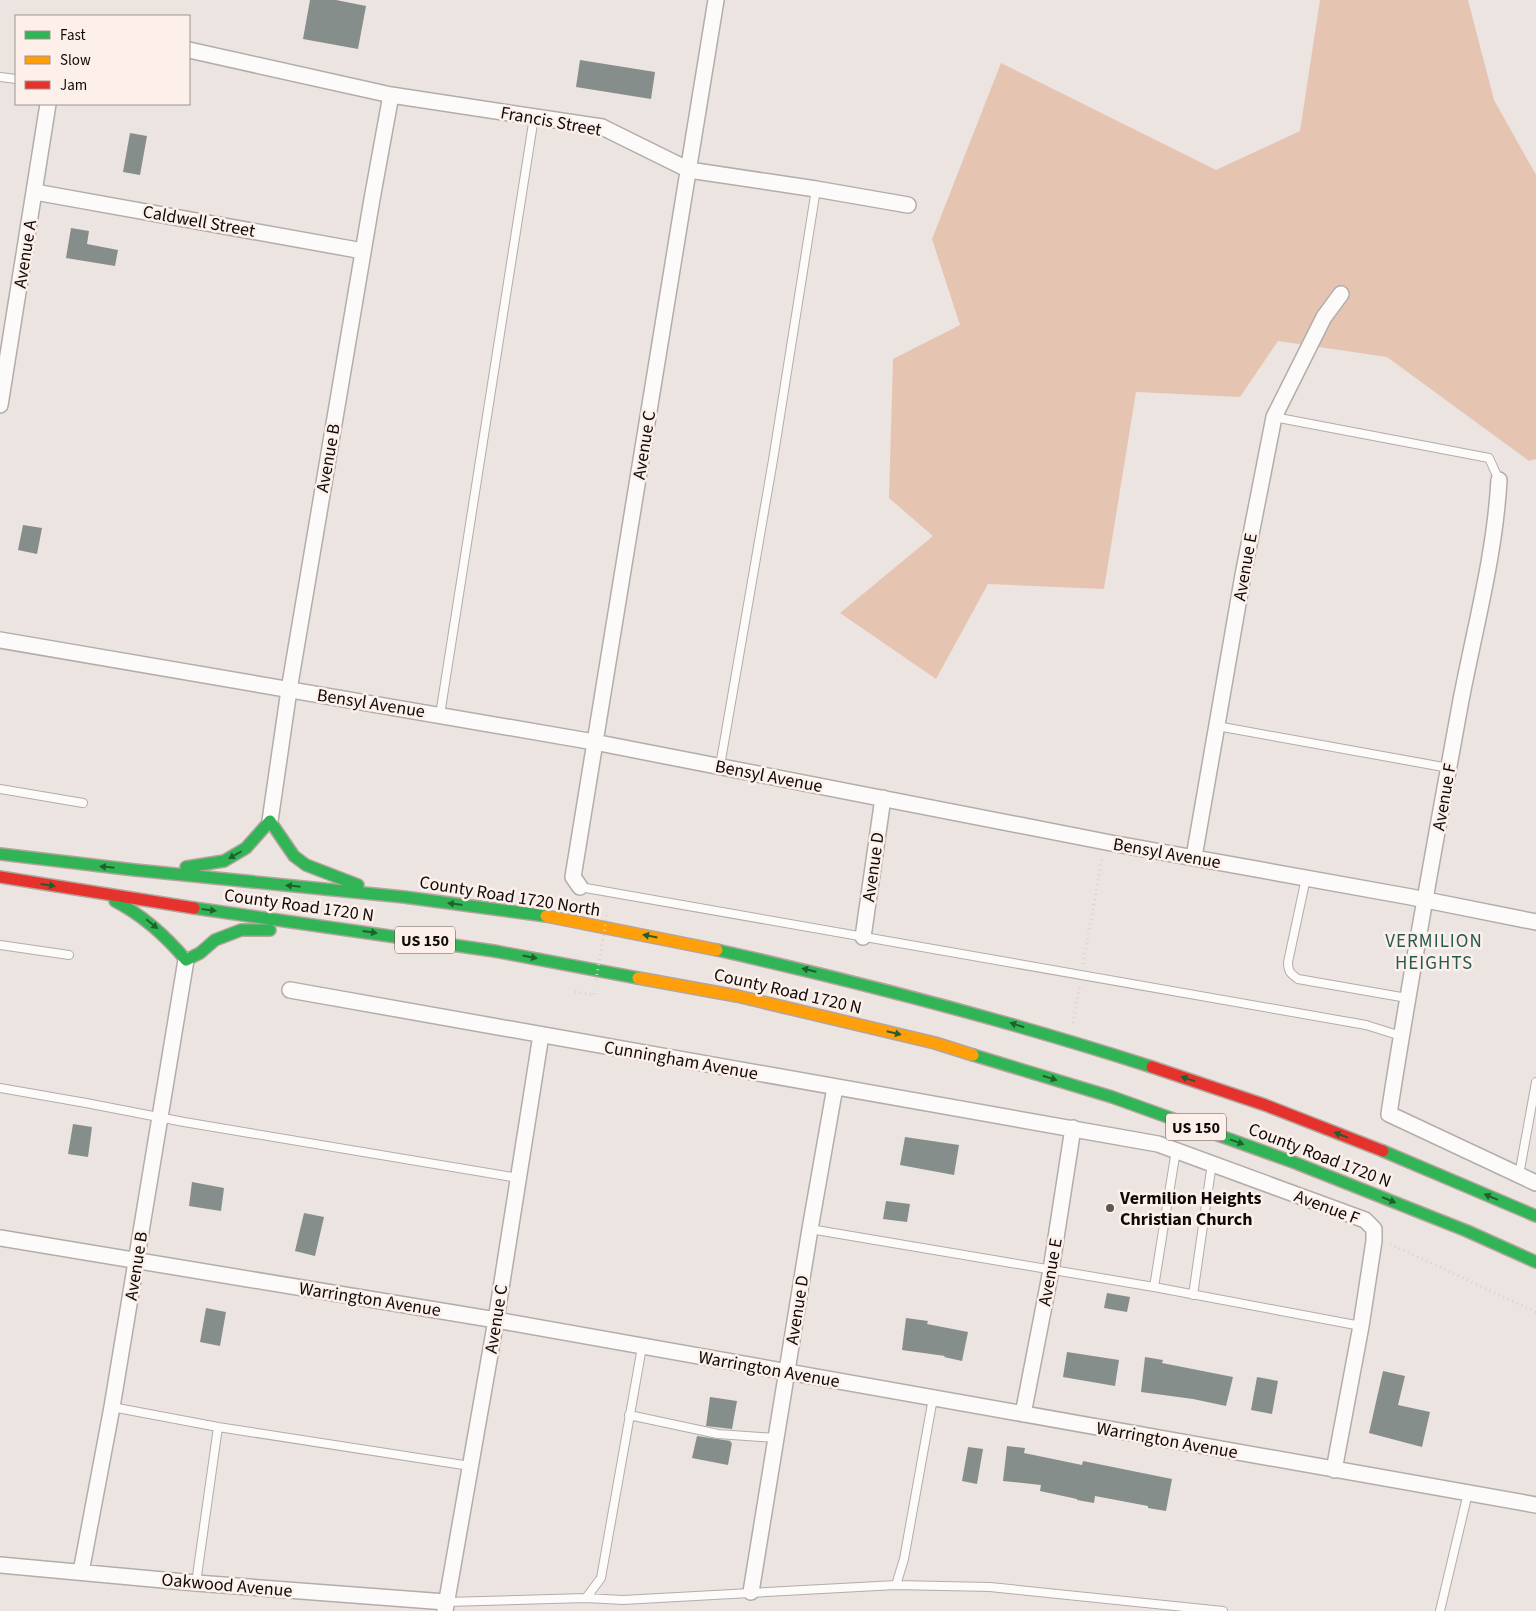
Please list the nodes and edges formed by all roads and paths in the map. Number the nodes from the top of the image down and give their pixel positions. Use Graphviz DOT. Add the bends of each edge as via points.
graph roads {
  1 [pos="716,0"];
  2 [pos="190,50"];
  3 [pos="0,77"];
  4 [pos="15,79"];
  5 [pos="391,95"];
  6 [pos="48,105"];
  7 [pos="534,117"];
  8 [pos="689,170"];
  9 [pos="816,189"];
  10 [pos="35,192"];
  11 [pos="908,205"];
  12 [pos="363,250"];
  13 [pos="1341,294"];
  14 [pos="0,405"];
  15 [pos="1274,417"];
  16 [pos="1499,480"];
  17 [pos="0,640"];
  18 [pos="289,690"];
  19 [pos="440,715"];
  20 [pos="1217,726"];
  21 [pos="594,742"];
  22 [pos="720,766"];
  23 [pos="1449,768"];
  24 [pos="0,789"];
  25 [pos="884,798"];
  26 [pos="83,803"];
  27 [pos="270,821"];
  28 [pos="0,854"];
  29 [pos="1194,857"];
  30 [pos="1102,859"];
  31 [pos="156,872"];
  32 [pos="0,877"];
  33 [pos="1306,878"];
  34 [pos="580,887"];
  35 [pos="95,891"];
  36 [pos="384,895"];
  37 [pos="1425,900"];
  38 [pos="607,915"];
  39 [pos="1536,922"];
  40 [pos="343,928"];
  41 [pos="863,937"];
  42 [pos="0,945"];
  43 [pos="69,955"];
  44 [pos="186,960"];
  45 [pos="1081,974"];
  46 [pos="596,980"];
  47 [pos="856,981"];
  48 [pos="290,990"];
  49 [pos="575,992"];
  50 [pos="594,995"];
  51 [pos="1407,998"];
  52 [pos="1073,1024"];
  53 [pos="542,1035"];
  54 [pos="1401,1036"];
  55 [pos="1536,1082"];
  56 [pos="835,1087"];
  57 [pos="0,1088"];
  58 [pos="160,1117"];
  59 [pos="1073,1128"];
  60 [pos="1176,1150"];
  61 [pos="1212,1163"];
  62 [pos="1519,1175"];
  63 [pos="518,1178"];
  64 [pos="1536,1183"];
  65 [pos="1536,1216"];
  66 [pos="810,1229"];
  67 [pos="0,1238"];
  68 [pos="1387,1243"];
  69 [pos="137,1260"];
  70 [pos="1536,1262"];
  71 [pos="1050,1270"];
  72 [pos="1154,1287"];
  73 [pos="1193,1295"];
  74 [pos="1536,1312"];
  75 [pos="496,1320"];
  76 [pos="1361,1326"];
  77 [pos="642,1346"];
  78 [pos="786,1372"];
  79 [pos="933,1398"];
  80 [pos="112,1407"];
  81 [pos="1023,1414"];
  82 [pos="629,1415"];
  83 [pos="218,1427"];
  84 [pos="776,1438"];
  85 [pos="470,1466"];
  86 [pos="1334,1470"];
  87 [pos="1468,1493"];
  88 [pos="1536,1505"];
  89 [pos="0,1565"];
  90 [pos="80,1572"];
  91 [pos="196,1583"];
  92 [pos="896,1585"];
  93 [pos="751,1592"];
  94 [pos="586,1598"];
  95 [pos="446,1607"];
  96 [pos="1223,1611"];
  97 [pos="1440,1611"];
  1 -- 8 [label="street, Avenue C"];
  2 -- 5 [label="street, Francis Street"];
  3 -- 4 [label="lane"];
  5 -- 7 [label="street, Francis Street"];
  5 -- 12 [label="street, Avenue B"];
  6 -- 10 [label="street, Avenue A"];
  7 -- 8 [label="street, Francis Street" via="602,127"];
  7 -- 19 [label="lane"];
  8 -- 9 [label="street, Francis Street"];
  8 -- 21 [label="street, Avenue C"];
  9 -- 11 [label="street, Francis Street"];
  9 -- 22 [label="lane"];
  10 -- 12 [label="street, Caldwell Street"];
  10 -- 14 [label="street, Avenue A"];
  12 -- 18 [label="street, Avenue B"];
  13 -- 15 [label="street, Avenue E" via="1324,317"];
  15 -- 16 [label="lane" via="1489,458"];
  15 -- 20 [label="street, Avenue E"];
  16 -- 23 [label="street, Avenue F" via="1492,554"];
  17 -- 18 [label="street, Bensyl Avenue"];
  18 -- 19 [label="street, Bensyl Avenue"];
  18 -- 27 [label="street, Avenue B"];
  19 -- 21 [label="street, Bensyl Avenue"];
  20 -- 23 [label="lane"];
  20 -- 29 [label="street, Avenue E"];
  21 -- 22 [label="street, Bensyl Avenue"];
  21 -- 34 [label="street, Avenue C" via="573,877"];
  22 -- 25 [label="street, Bensyl Avenue"];
  23 -- 37 [label="street, Avenue F"];
  24 -- 26 [label="lane"];
  25 -- 29 [label="street, Bensyl Avenue"];
  25 -- 41 [label="street, Avenue D"];
  27 -- 31 [label="main road, one-way" via="246,848 224,861"];
  27 -- 36 [label="main road" via="294,856 306,864"];
  31 -- 28 [label="main road, US 150, one-way"];
  29 -- 33 [label="street, Bensyl Avenue"];
  30 -- 45 [label="path"];
  36 -- 31 [label="main road, County Road 1720 North / US 150, one-way"];
  32 -- 35 [label="main road, County Road 1720 N / US 150, one-way"];
  33 -- 37 [label="street, Bensyl Avenue"];
  33 -- 51 [label="lane" via="1288,962 1291,974 1298,979"];
  34 -- 41 [label="lane"];
  35 -- 40 [label="main road, County Road 1720 N / US 150, one-way"];
  35 -- 44 [label="main road, one-way" via="138,913 162,931"];
  47 -- 36 [label="main road, County Road 1720 North / US 150, one-way" via="717,949 538,915"];
  37 -- 39 [label="street, Bensyl Avenue"];
  37 -- 51 [label="street, Avenue F"];
  38 -- 46 [label="path, bridge"];
  40 -- 44 [label="main road" via="241,930 215,940"];
  40 -- 70 [label="main road, County Road 1720 N / US 150, one-way" via="494,951 727,994 935,1043 1112,1097 1294,1162"];
  41 -- 45 [label="lane"];
  42 -- 43 [label="lane"];
  44 -- 58 [label="street, Avenue B"];
  45 -- 52 [label="path"];
  45 -- 54 [label="lane" via="1366,1025"];
  65 -- 47 [label="main road, County Road 1720 N / US 150, one-way" via="1369,1145 1226,1091 964,1009"];
  48 -- 53 [label="street, Cunningham Avenue"];
  49 -- 50 [label="path"];
  51 -- 54 [label="street, Avenue F"];
  53 -- 56 [label="street, Cunningham Avenue"];
  53 -- 63 [label="street, Avenue C"];
  54 -- 62 [label="street, Avenue F" via="1389,1114"];
  55 -- 62 [label="lane"];
  56 -- 59 [label="street, Cunningham Avenue"];
  56 -- 66 [label="street, Avenue D"];
  57 -- 58 [label="lane"];
  58 -- 63 [label="lane"];
  58 -- 69 [label="street, Avenue B"];
  59 -- 60 [label="street, Avenue F"];
  59 -- 71 [label="street, Avenue E"];
  60 -- 61 [label="street, Avenue F"];
  60 -- 72 [label="lane"];
  61 -- 73 [label="lane"];
  61 -- 76 [label="street, Avenue F" via="1365,1220 1374,1229"];
  62 -- 64 [label="street"];
  63 -- 75 [label="street, Avenue C"];
  66 -- 71 [label="lane"];
  66 -- 78 [label="street, Avenue D"];
  67 -- 69 [label="street, Warrington Avenue"];
  68 -- 74 [label="path"];
  69 -- 75 [label="street, Warrington Avenue"];
  69 -- 80 [label="street, Avenue B"];
  71 -- 72 [label="lane"];
  71 -- 81 [label="street, Avenue E"];
  72 -- 73 [label="lane"];
  73 -- 76 [label="lane"];
  75 -- 77 [label="street, Warrington Avenue"];
  75 -- 85 [label="street, Avenue C"];
  76 -- 86 [label="street, Avenue F"];
  77 -- 78 [label="street, Warrington Avenue"];
  77 -- 82 [label="lane"];
  78 -- 79 [label="street, Warrington Avenue"];
  78 -- 84 [label="street, Avenue D"];
  79 -- 81 [label="street, Warrington Avenue"];
  79 -- 92 [label="lane" via="904,1559"];
  80 -- 83 [label="lane"];
  80 -- 90 [label="street, Avenue B"];
  81 -- 86 [label="street, Warrington Avenue"];
  82 -- 84 [label="lane" via="718,1434"];
  82 -- 94 [label="lane" via="601,1578"];
  83 -- 85 [label="lane"];
  83 -- 91 [label="lane"];
  84 -- 93 [label="street, Avenue D"];
  85 -- 95 [label="street, Avenue C"];
  86 -- 87 [label="street, Warrington Avenue"];
  87 -- 88 [label="street, Warrington Avenue"];
  87 -- 97 [label="lane"];
  89 -- 90 [label="street, Oakwood Avenue"];
  90 -- 91 [label="street, Oakwood Avenue"];
  91 -- 95 [label="street, Oakwood Avenue"];
  92 -- 93 [label="lane"];
  92 -- 96 [label="lane" via="990,1587"];
  93 -- 94 [label="lane" via="623,1600"];
  94 -- 95 [label="lane"];
}
